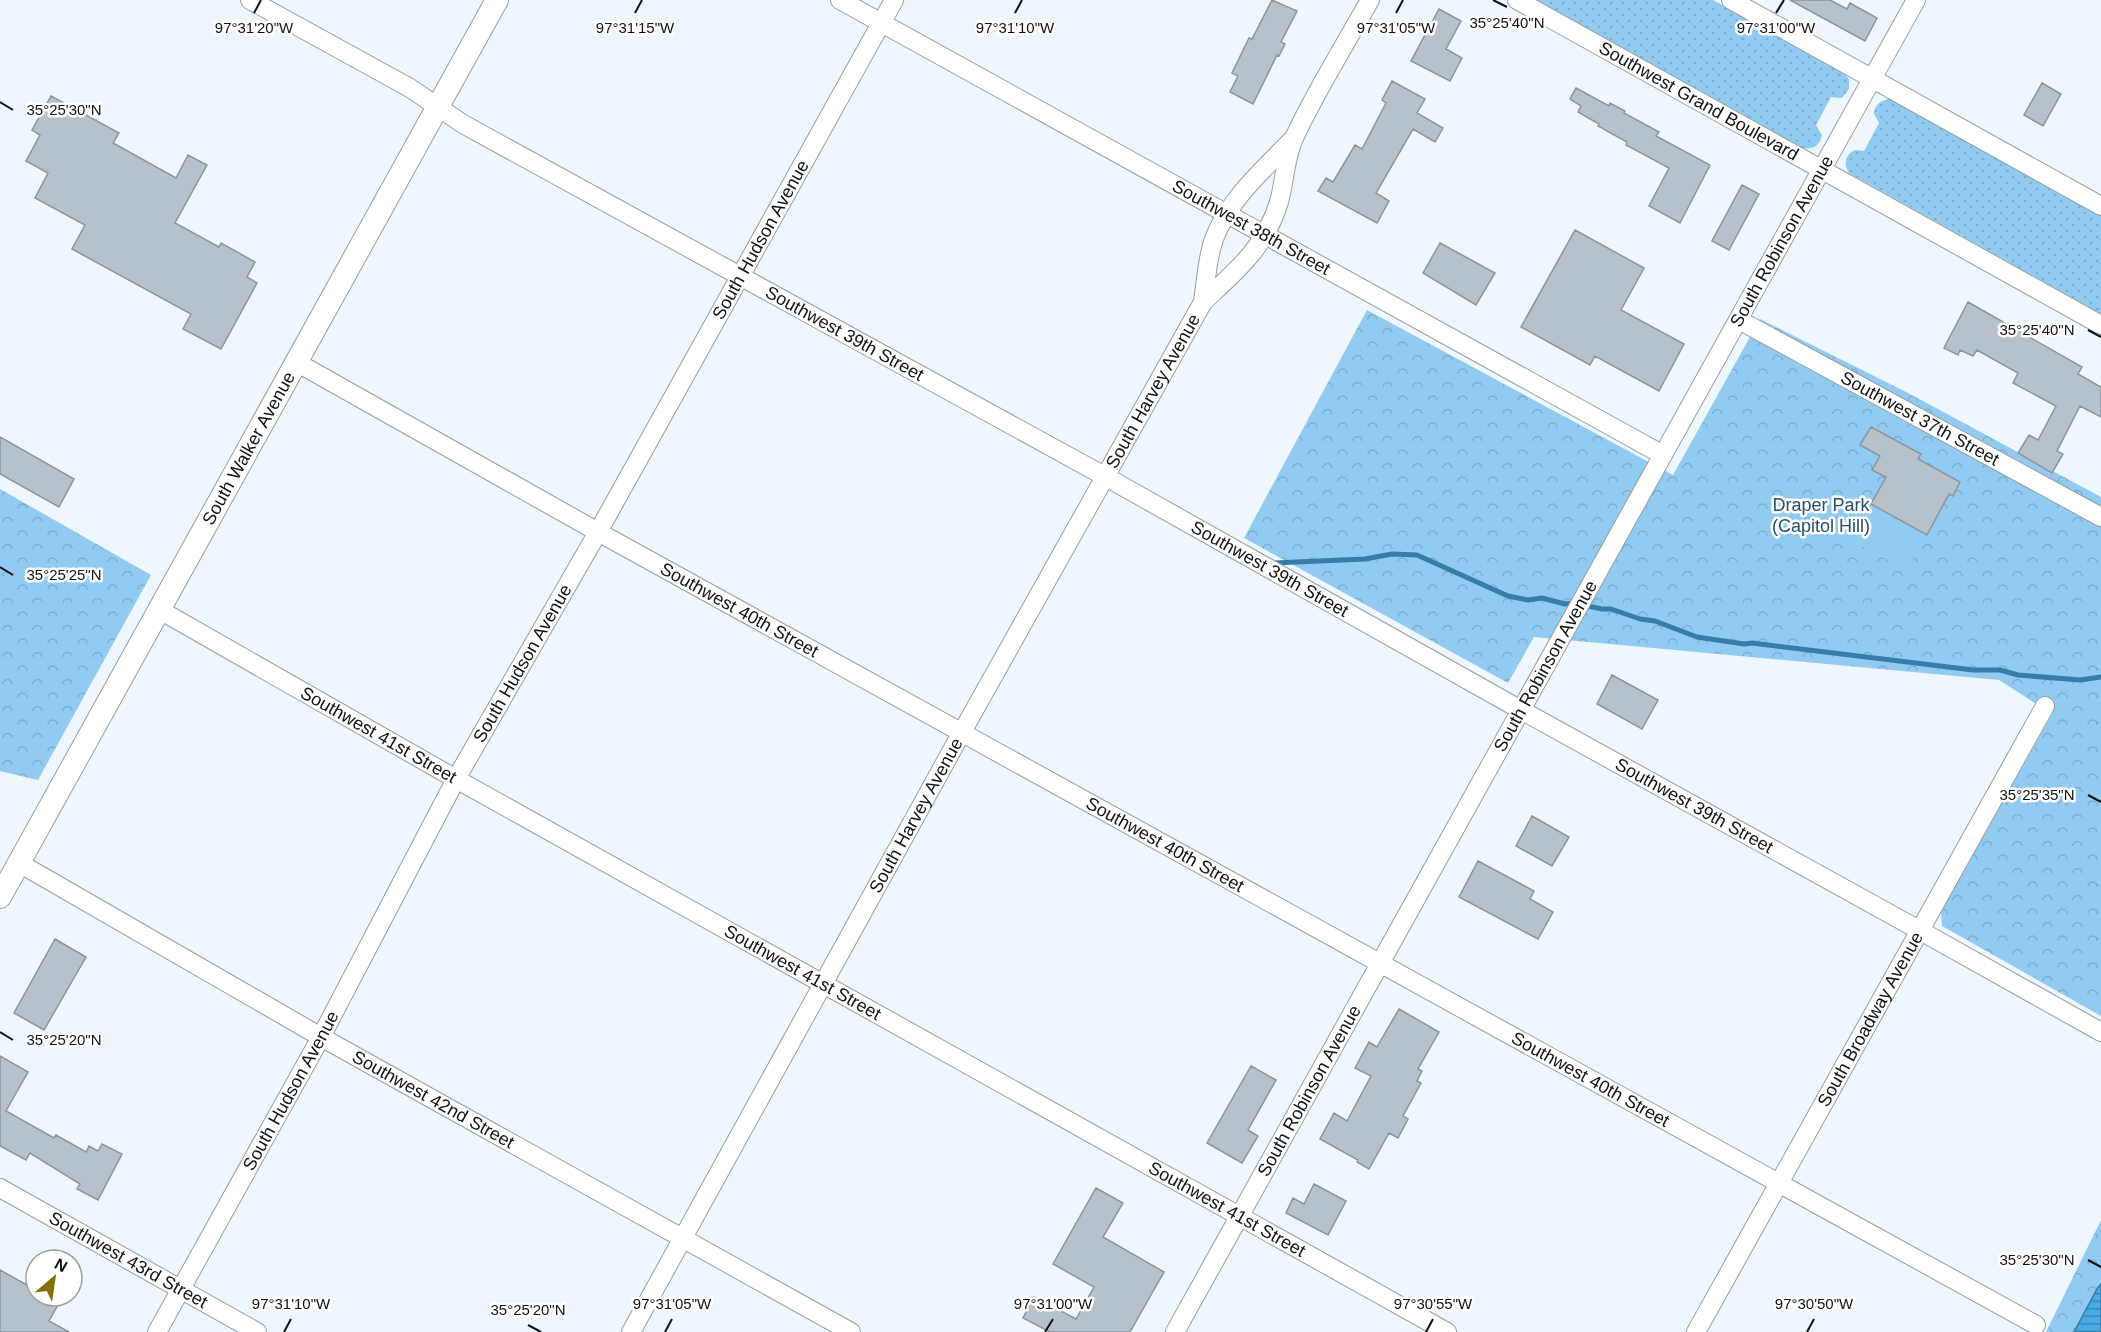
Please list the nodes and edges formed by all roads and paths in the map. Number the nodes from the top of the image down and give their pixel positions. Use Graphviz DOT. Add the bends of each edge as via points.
graph roads {
  1 [pos="250,0"];
  2 [pos="497,0"];
  3 [pos="840,0"];
  4 [pos="894,0"];
  5 [pos="1370,0"];
  6 [pos="1517,0"];
  7 [pos="1731,0"];
  8 [pos="1916,0"];
  9 [pos="881,22"];
  10 [pos="1873,79"];
  11 [pos="438,107"];
  12 [pos="1294,138"];
  13 [pos="1823,170"];
  14 [pos="2101,206"];
  15 [pos="1227,214"];
  16 [pos="1265,235"];
  17 [pos="741,276"];
  18 [pos="1203,302"];
  19 [pos="1739,320"];
  20 [pos="2101,325"];
  21 [pos="296,362"];
  22 [pos="1662,455"];
  23 [pos="1106,477"];
  24 [pos="2101,517"];
  25 [pos="598,532"];
  26 [pos="158,609"];
  27 [pos="2045,706"];
  28 [pos="1521,710"];
  29 [pos="962,732"];
  30 [pos="456,779"];
  31 [pos="19,863"];
  32 [pos="0,897"];
  33 [pos="1919,930"];
  34 [pos="1380,963"];
  35 [pos="823,984"];
  36 [pos="2101,1032"];
  37 [pos="321,1037"];
  38 [pos="1779,1183"];
  39 [pos="0,1188"];
  40 [pos="1239,1217"];
  41 [pos="683,1239"];
  42 [pos="182,1289"];
  43 [pos="2036,1325"];
  44 [pos="158,1332"];
  45 [pos="257,1332"];
  46 [pos="631,1332"];
  47 [pos="851,1332"];
  48 [pos="1175,1332"];
  49 [pos="1447,1332"];
  50 [pos="1696,1332"];
  1 -- 11 [label="street, Southwest 39th Street"];
  2 -- 11 [label="main road, South Walker Avenue"];
  3 -- 9 [label="street, Southwest 38th Street"];
  4 -- 9 [label="street, South Hudson Avenue"];
  5 -- 12 [label="street, South Harvey Avenue"];
  6 -- 13 [label="street, Southwest Grand Boulevard"];
  7 -- 10 [label="street"];
  8 -- 10 [label="street, South Robinson Avenue"];
  9 -- 15 [label="street, Southwest 38th Street"];
  9 -- 17 [label="street, South Hudson Avenue"];
  10 -- 13 [label="street, South Robinson Avenue"];
  10 -- 14 [label="street"];
  11 -- 17 [label="street, Southwest 39th Street"];
  11 -- 21 [label="main road, South Walker Avenue"];
  12 -- 15 [label="street, South Harvey Avenue" via="1244,189"];
  12 -- 16 [label="street, South Harvey Avenue" via="1279,200"];
  13 -- 19 [label="street, South Robinson Avenue"];
  13 -- 20 [label="street, Southwest Grand Boulevard"];
  15 -- 16 [label="street, Southwest 38th Street"];
  15 -- 18 [label="street, South Harvey Avenue" via="1214,241"];
  16 -- 18 [label="street, South Harvey Avenue" via="1241,268"];
  16 -- 22 [label="street, Southwest 38th Street"];
  17 -- 23 [label="street, Southwest 39th Street"];
  17 -- 25 [label="street, South Hudson Avenue"];
  18 -- 23 [label="street, South Harvey Avenue"];
  19 -- 22 [label="street, South Robinson Avenue"];
  19 -- 24 [label="street, Southwest 37th Street"];
  21 -- 25 [label="street, Southwest 40th Street"];
  21 -- 26 [label="main road, South Walker Avenue"];
  22 -- 28 [label="street, South Robinson Avenue"];
  23 -- 28 [label="street, Southwest 39th Street"];
  23 -- 29 [label="street, South Harvey Avenue"];
  25 -- 29 [label="street, Southwest 40th Street"];
  25 -- 30 [label="street, South Hudson Avenue"];
  26 -- 30 [label="street, Southwest 41st Street"];
  26 -- 31 [label="main road, South Walker Avenue"];
  27 -- 33 [label="street, South Broadway Avenue"];
  28 -- 33 [label="street, Southwest 39th Street"];
  28 -- 34 [label="street, South Robinson Avenue"];
  29 -- 34 [label="street, Southwest 40th Street"];
  29 -- 35 [label="street, South Harvey Avenue"];
  30 -- 35 [label="street, Southwest 41st Street"];
  30 -- 37 [label="street, South Hudson Avenue"];
  31 -- 32 [label="main road, South Walker Avenue"];
  31 -- 37 [label="street, Southwest 42nd Street"];
  33 -- 36 [label="street, Southwest 39th Street"];
  33 -- 38 [label="street, South Broadway Avenue"];
  34 -- 38 [label="street, Southwest 40th Street"];
  34 -- 40 [label="street, South Robinson Avenue"];
  35 -- 40 [label="street, Southwest 41st Street"];
  35 -- 41 [label="street, South Harvey Avenue"];
  37 -- 41 [label="street, Southwest 42nd Street"];
  37 -- 42 [label="street, South Hudson Avenue"];
  38 -- 43 [label="street, Southwest 40th Street"];
  38 -- 50 [label="street, South Broadway Avenue"];
  39 -- 42 [label="street, Southwest 43rd Street"];
  40 -- 48 [label="street, South Robinson Avenue"];
  40 -- 49 [label="street, Southwest 41st Street"];
  41 -- 46 [label="street, South Harvey Avenue"];
  41 -- 47 [label="street, Southwest 42nd Street"];
  42 -- 44 [label="street, South Hudson Avenue"];
  42 -- 45 [label="street, Southwest 43rd Street"];
}
